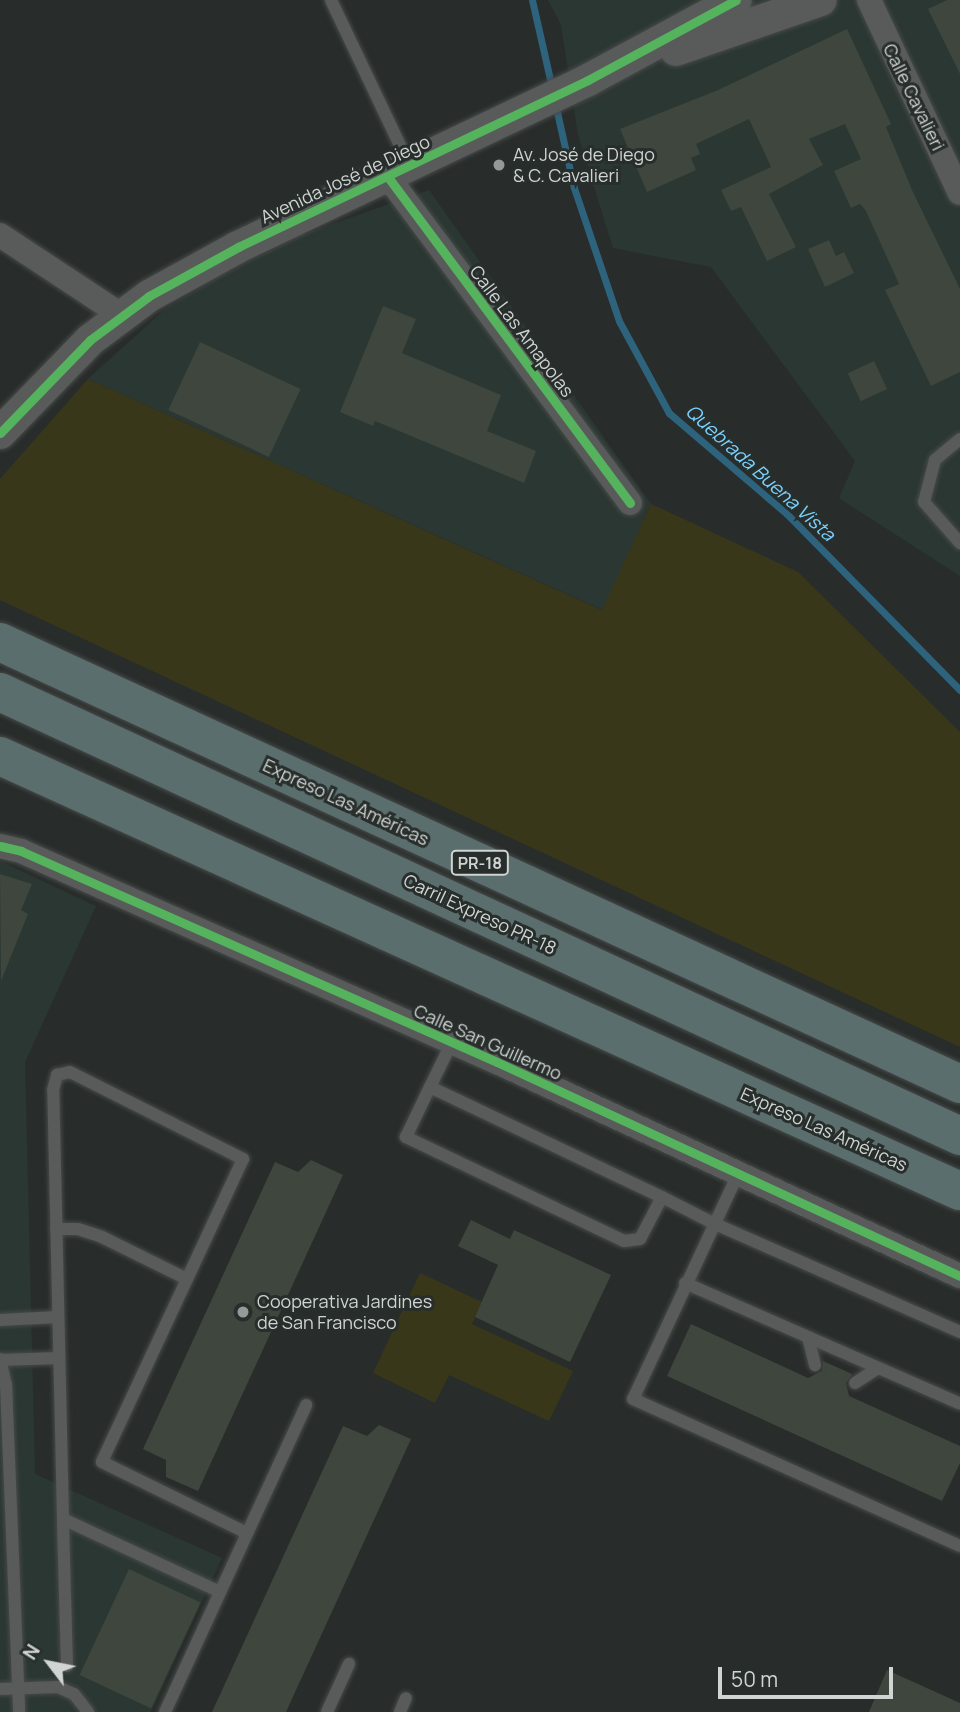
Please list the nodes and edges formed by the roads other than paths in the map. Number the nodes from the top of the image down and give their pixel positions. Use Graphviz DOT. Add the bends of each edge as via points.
graph roads {
  1 [pos="331,0"];
  2 [pos="736,0"];
  3 [pos="821,0"];
  4 [pos="869,0"];
  5 [pos="588,80"];
  6 [pos="399,172"];
  7 [pos="960,193"];
  8 [pos="0,235"];
  9 [pos="124,316"];
  10 [pos="0,433"];
  11 [pos="960,439"];
  12 [pos="630,503"];
  13 [pos="960,543"];
  14 [pos="0,642"];
  15 [pos="0,692"];
  16 [pos="0,756"];
  17 [pos="0,846"];
  18 [pos="452,1042"];
  19 [pos="960,1084"];
  20 [pos="430,1087"];
  21 [pos="960,1136"];
  22 [pos="738,1174"];
  23 [pos="960,1191"];
  24 [pos="662,1197"];
  25 [pos="713,1223"];
  26 [pos="56,1229"];
  27 [pos="960,1276"];
  28 [pos="187,1279"];
  29 [pos="685,1283"];
  30 [pos="58,1317"];
  31 [pos="0,1320"];
  32 [pos="960,1332"];
  33 [pos="808,1337"];
  34 [pos="59,1359"];
  35 [pos="0,1360"];
  36 [pos="815,1365"];
  37 [pos="878,1368"];
  38 [pos="855,1383"];
  39 [pos="960,1404"];
  40 [pos="306,1405"];
  41 [pos="63,1519"];
  42 [pos="247,1533"];
  43 [pos="960,1546"];
  44 [pos="220,1592"];
  45 [pos="349,1664"];
  46 [pos="67,1666"];
  47 [pos="15,1688"];
  48 [pos="0,1689"];
  49 [pos="406,1698"];
  50 [pos="19,1712"];
  51 [pos="88,1712"];
  52 [pos="165,1712"];
  53 [pos="327,1712"];
  54 [pos="400,1712"];
  1 -- 6 [label="lane"];
  2 -- 5 [label="street, Avenida José de Diego"];
  3 -- 5 [label="street, Avenida José de Diego"];
  4 -- 7 [label="street, Calle Cavalieri"];
  5 -- 6 [label="street, Avenida José de Diego"];
  6 -- 9 [label="street, Avenida José de Diego" via="238,247"];
  6 -- 12 [label="street, Calle Las Amapolas"];
  8 -- 9 [label="street"];
  9 -- 10 [label="street, Avenida José de Diego" via="81,349"];
  11 -- 13 [label="lane" via="935,460 924,502"];
  14 -- 19 [label="highway, Expreso Las Américas / PR-18"];
  15 -- 21 [label="highway, Carril Expreso PR-18"];
  16 -- 23 [label="highway, Expreso Las Américas"];
  17 -- 18 [label="street, Calle San Guillermo" via="21,850"];
  18 -- 20 [label="lane"];
  18 -- 22 [label="street, Calle San Guillermo"];
  20 -- 24 [label="lane"];
  20 -- 24 [label="lane" via="406,1138 624,1241 640,1239"];
  22 -- 25 [label="lane"];
  22 -- 27 [label="street, Calle San Guillermo"];
  24 -- 25 [label="lane"];
  25 -- 29 [label="lane"];
  25 -- 32 [label="lane"];
  26 -- 28 [label="lane" via="78,1229 102,1237"];
  26 -- 28 [label="lane" via="52,1090 57,1075 70,1072 243,1159"];
  26 -- 30 [label="lane"];
  28 -- 42 [label="lane" via="102,1462"];
  29 -- 33 [label="lane"];
  29 -- 43 [label="lane" via="633,1399"];
  30 -- 31 [label="lane"];
  30 -- 34 [label="lane"];
  33 -- 36 [label="lane"];
  33 -- 37 [label="lane"];
  34 -- 35 [label="lane"];
  34 -- 41 [label="lane"];
  35 -- 47 [label="lane" via="6,1384"];
  37 -- 38 [label="lane"];
  37 -- 39 [label="lane"];
  40 -- 42 [label="lane"];
  41 -- 44 [label="lane"];
  41 -- 46 [label="lane"];
  42 -- 44 [label="lane"];
  44 -- 52 [label="lane"];
  45 -- 53 [label="lane"];
  47 -- 48 [label="lane"];
  47 -- 50 [label="lane"];
  47 -- 51 [label="lane" via="58,1687 74,1694"];
  49 -- 54 [label="lane"];
}
